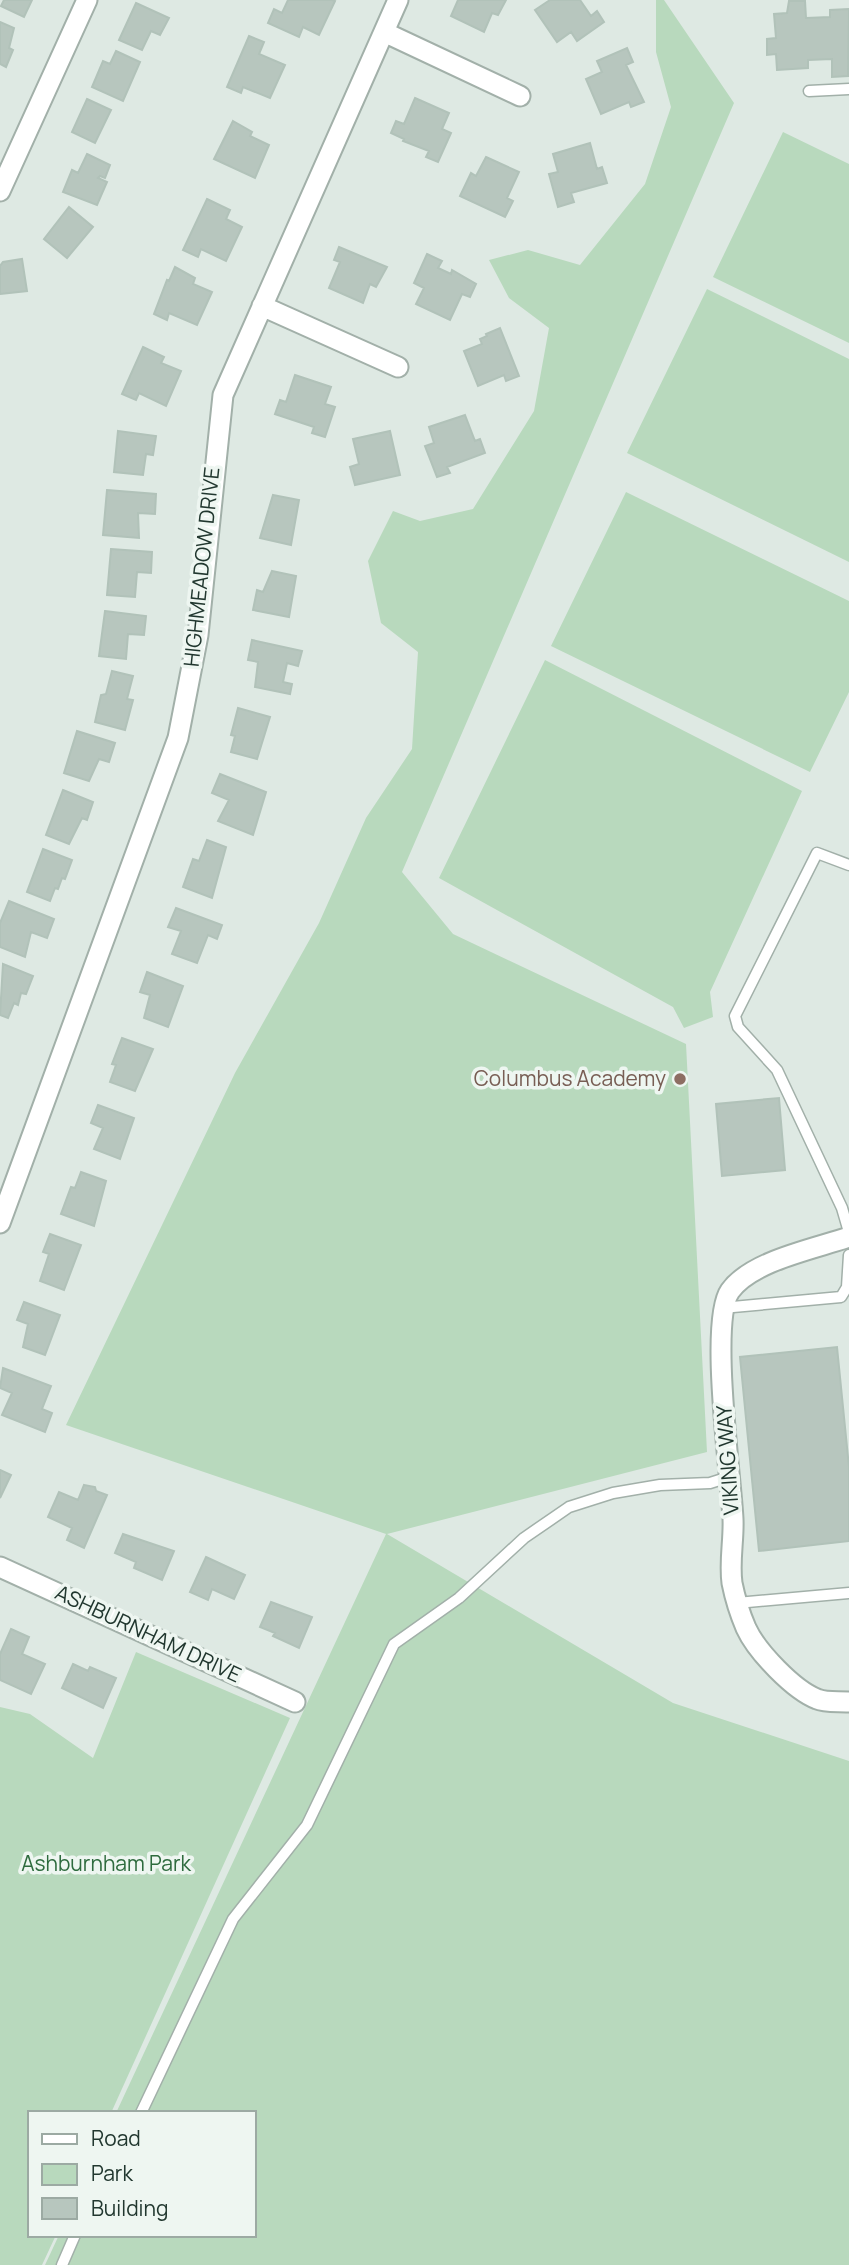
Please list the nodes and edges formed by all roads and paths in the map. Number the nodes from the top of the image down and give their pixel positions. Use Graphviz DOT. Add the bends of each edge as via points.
graph roads {
  1 [pos="87,0"];
  2 [pos="398,0"];
  3 [pos="386,33"];
  4 [pos="849,89"];
  5 [pos="809,91"];
  6 [pos="520,96"];
  7 [pos="0,191"];
  8 [pos="262,306"];
  9 [pos="398,367"];
  10 [pos="849,865"];
  11 [pos="0,1223"];
  12 [pos="849,1233"];
  13 [pos="849,1255"];
  14 [pos="722,1308"];
  15 [pos="729,1477"];
  16 [pos="0,1567"];
  17 [pos="849,1593"];
  18 [pos="737,1603"];
  19 [pos="295,1702"];
  20 [pos="849,1702"];
  21 [pos="142,2111"];
  22 [pos="74,2237"];
  23 [pos="62,2265"];
  1 -- 7 [label="street"];
  2 -- 3 [label="street, HIGHMEADOW DRIVE"];
  3 -- 6 [label="street"];
  3 -- 8 [label="street, HIGHMEADOW DRIVE"];
  4 -- 5 [label="lane"];
  8 -- 9 [label="street"];
  8 -- 11 [label="street, HIGHMEADOW DRIVE" via="223,395 218,420 198,635 178,738"];
  10 -- 12 [label="lane" via="817,853 735,1016 737,1027 777,1070 842,1208"];
  12 -- 14 [label="street" via="746,1275 728,1293"];
  13 -- 14 [label="lane" via="847,1287 841,1297"];
  14 -- 15 [label="street, VIKING WAY"];
  15 -- 18 [label="street, VIKING WAY" via="733,1521 730,1566"];
  15 -- 21 [label="lane" via="613,1493 569,1507 524,1538 459,1598 394,1644 307,1825 233,1919"];
  16 -- 19 [label="street, ASHBURNHAM DRIVE"];
  17 -- 18 [label="lane"];
  18 -- 20 [label="street, VIKING WAY" via="762,1653 790,1680 817,1699"];
  22 -- 23 [label="lane"];
}
